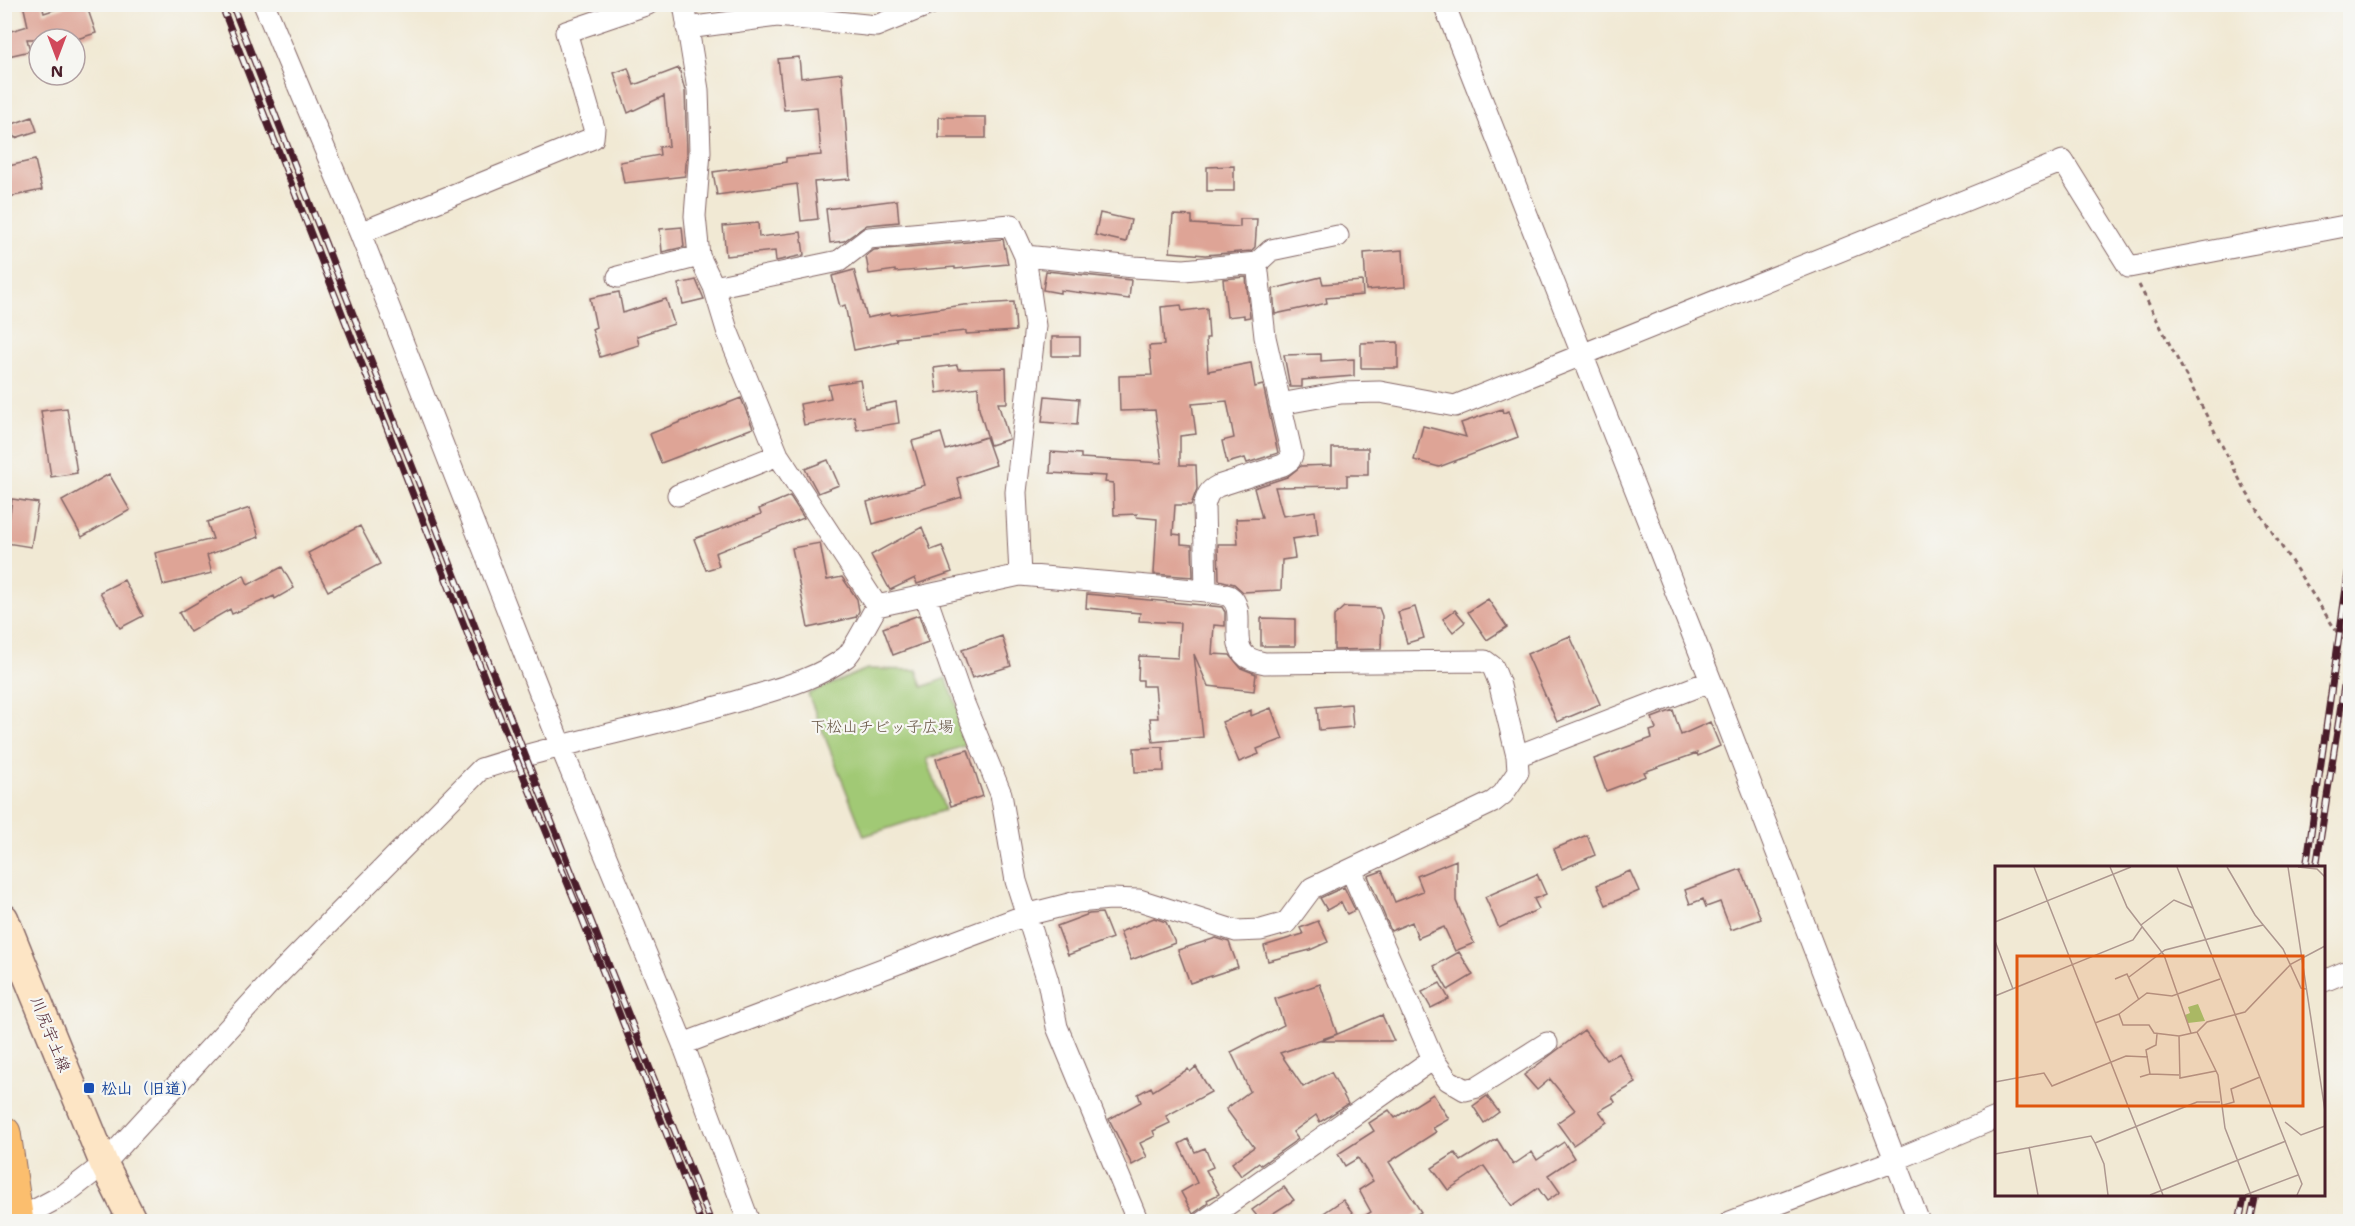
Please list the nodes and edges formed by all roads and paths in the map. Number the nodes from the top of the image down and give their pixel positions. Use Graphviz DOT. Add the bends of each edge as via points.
graph roads {
  1 [pos="264,4"];
  2 [pos="648,4"];
  3 [pos="684,4"];
  4 [pos="930,4"];
  5 [pos="1444,4"];
  6 [pos="687,28"];
  7 [pos="2350,225"];
  8 [pos="360,233"];
  9 [pos="1338,236"];
  10 [pos="1025,255"];
  11 [pos="699,256"];
  12 [pos="1257,263"];
  13 [pos="2129,267"];
  14 [pos="618,277"];
  15 [pos="714,287"];
  16 [pos="1583,355"];
  17 [pos="1280,404"];
  18 [pos="778,455"];
  19 [pos="678,495"];
  20 [pos="1020,576"];
  21 [pos="1206,591"];
  22 [pos="926,597"];
  23 [pos="877,606"];
  24 [pos="2350,652"];
  25 [pos="1711,681"];
  26 [pos="561,747"];
  27 [pos="1517,756"];
  28 [pos="1351,870"];
  29 [pos="1026,915"];
  30 [pos="4,918"];
  31 [pos="13,957"];
  32 [pos="2350,970"];
  33 [pos="2325,981"];
  34 [pos="1547,1043"];
  35 [pos="683,1044"];
  36 [pos="1433,1059"];
  37 [pos="1995,1118"];
  38 [pos="4,1133"];
  39 [pos="1895,1160"];
  40 [pos="104,1164"];
  41 [pos="16,1221"];
  42 [pos="133,1221"];
  43 [pos="749,1221"];
  44 [pos="1138,1221"];
  45 [pos="1203,1221"];
  46 [pos="1730,1221"];
  47 [pos="1919,1221"];
  1 -- 8 [label="street"];
  2 -- 8 [label="street" via="566,32 594,128 593,138"];
  3 -- 6 [label="street"];
  4 -- 6 [label="street" via="876,26 777,16"];
  5 -- 16 [label="street"];
  6 -- 11 [label="street" via="698,90 700,152 695,216"];
  7 -- 13 [label="street"];
  8 -- 26 [label="street"];
  9 -- 12 [label="street" via="1271,250"];
  10 -- 12 [label="street" via="1184,270"];
  10 -- 15 [label="street" via="1011,225 869,238 839,261"];
  10 -- 20 [label="street" via="1035,326 1016,492"];
  11 -- 14 [label="street"];
  11 -- 15 [label="street"];
  12 -- 17 [label="street" via="1264,337"];
  13 -- 16 [label="street" via="2063,161"];
  13 -- 24 [label="path" via="2245,490"];
  15 -- 18 [label="street" via="727,330"];
  16 -- 17 [label="street" via="1455,406 1380,392 1341,393"];
  16 -- 25 [label="street"];
  17 -- 21 [label="street" via="1290,460 1218,486 1207,495"];
  18 -- 19 [label="street"];
  18 -- 23 [label="street"];
  20 -- 21 [label="street"];
  20 -- 22 [label="street"];
  21 -- 27 [label="street" via="1228,596 1235,603 1238,645 1248,657 1265,663 1485,660 1499,682"];
  22 -- 23 [label="street"];
  22 -- 29 [label="street" via="1001,794"];
  23 -- 26 [label="street" via="848,655 788,686"];
  25 -- 27 [label="street"];
  25 -- 39 [label="street"];
  26 -- 35 [label="street"];
  26 -- 40 [label="street" via="481,769 267,987"];
  27 -- 28 [label="street" via="1518,772 1493,802"];
  28 -- 29 [label="street" via="1312,888 1286,923 1260,930 1236,931 1139,900 1077,902"];
  28 -- 36 [label="street"];
  29 -- 35 [label="street"];
  29 -- 44 [label="street" via="1048,981 1057,1027"];
  30 -- 31 [label="main road, 川尻宇土線"];
  31 -- 40 [label="main road, 川尻宇土線"];
  32 -- 33 [label="street"];
  34 -- 36 [label="street" via="1477,1087 1465,1090 1448,1080"];
  35 -- 43 [label="street"];
  36 -- 45 [label="street"];
  37 -- 39 [label="street"];
  38 -- 41 [label="main road"];
  39 -- 46 [label="street"];
  39 -- 47 [label="street"];
  40 -- 41 [label="street" via="65,1194"];
  40 -- 42 [label="main road, 川尻宇土線"];
}
